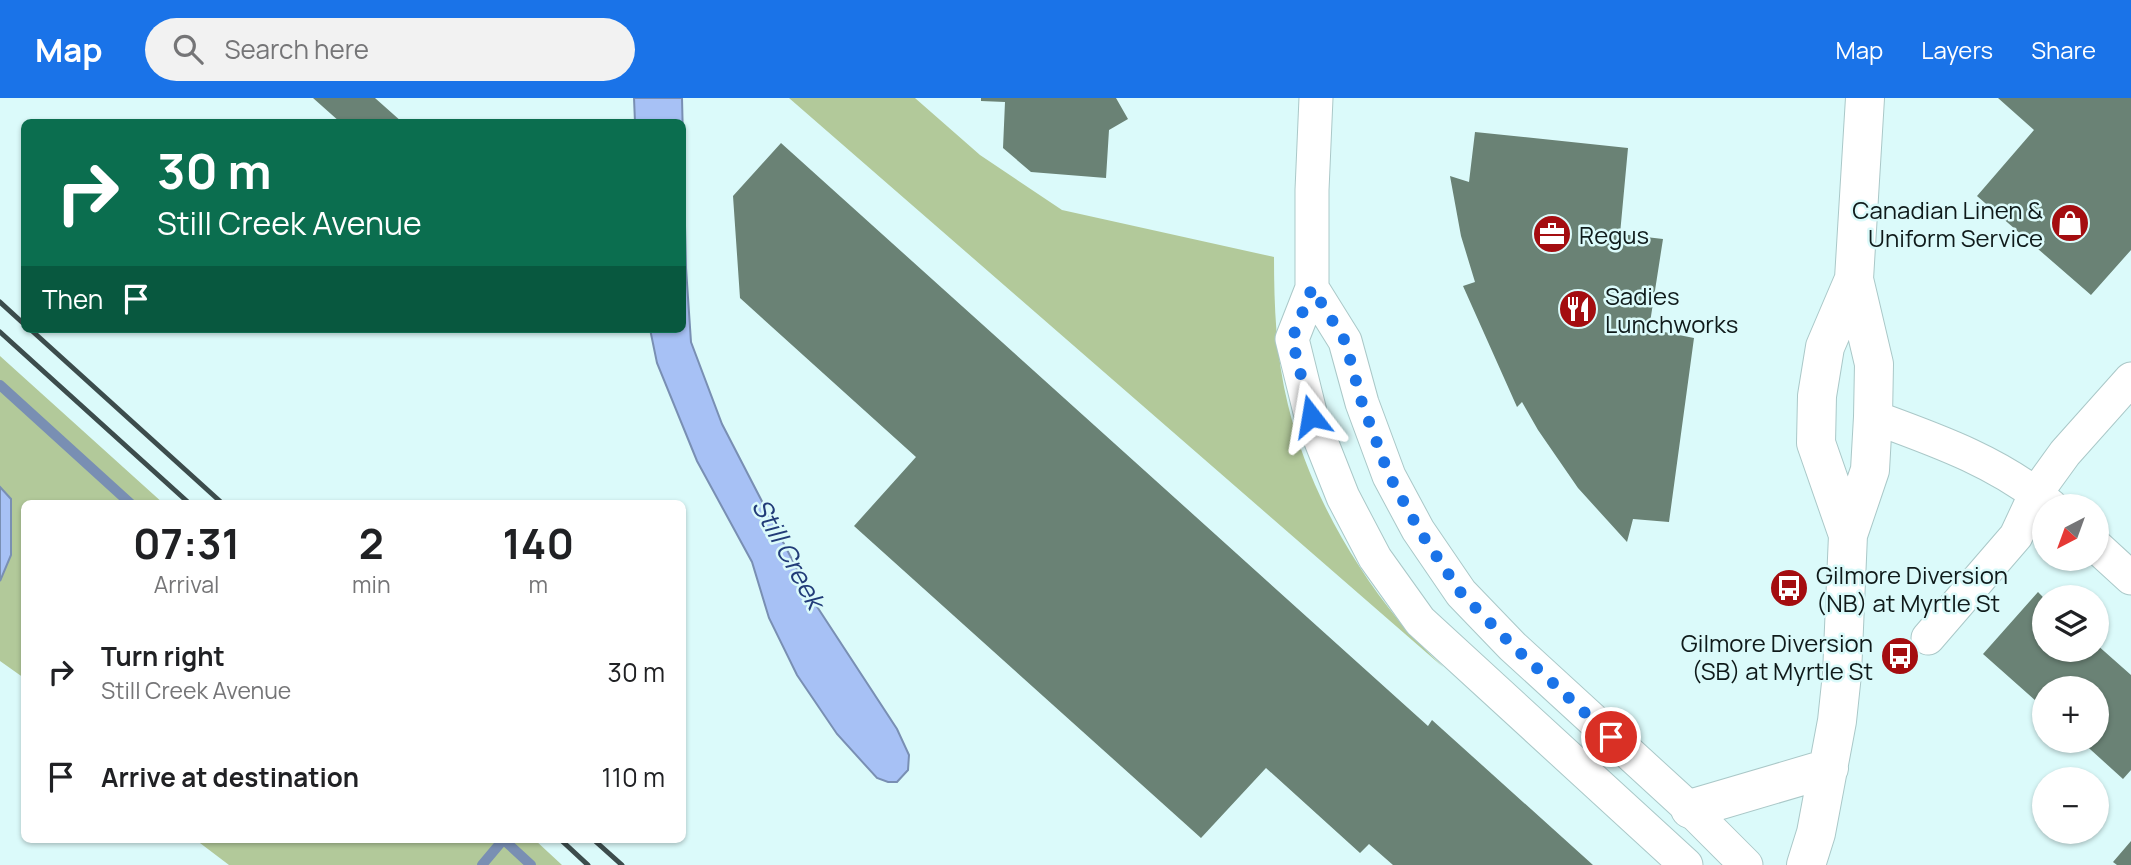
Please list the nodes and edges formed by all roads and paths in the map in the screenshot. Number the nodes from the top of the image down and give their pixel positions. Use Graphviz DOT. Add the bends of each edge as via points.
graph roads {
  1 [pos="1316,98"];
  2 [pos="1865,98"];
  3 [pos="1854,279"];
  4 [pos="1312,288"];
  5 [pos="2131,379"];
  6 [pos="1873,417"];
  7 [pos="2035,494"];
  8 [pos="2045,494"];
  9 [pos="2032,514"];
  10 [pos="1848,535"];
  11 [pos="2109,558"];
  12 [pos="2131,578"];
  13 [pos="1928,638"];
  14 [pos="1829,768"];
  15 [pos="1690,809"];
  16 [pos="1686,865"];
  17 [pos="1746,865"];
  18 [pos="1806,865"];
  1 -- 4 [label="street"];
  2 -- 3 [label="main road"];
  3 -- 6 [label="main road" via="1874,364"];
  3 -- 10 [label="main road" via="1825,347 1816,431 1816,443"];
  4 -- 15 [label="street" via="1345,341 1389,475 1461,593"];
  4 -- 16 [label="street" via="1292,339 1311,416 1343,498 1375,558 1420,621"];
  5 -- 8 [label="street" via="2065,453"];
  6 -- 7 [label="street" via="1959,449"];
  6 -- 10 [label="main road" via="1870,470"];
  9 -- 13 [label="street"];
  10 -- 14 [label="main road" via="1842,674"];
  11 -- 12 [label="street"];
  14 -- 15 [label="main road"];
  14 -- 18 [label="main road"];
  15 -- 17 [label="street"];
}
